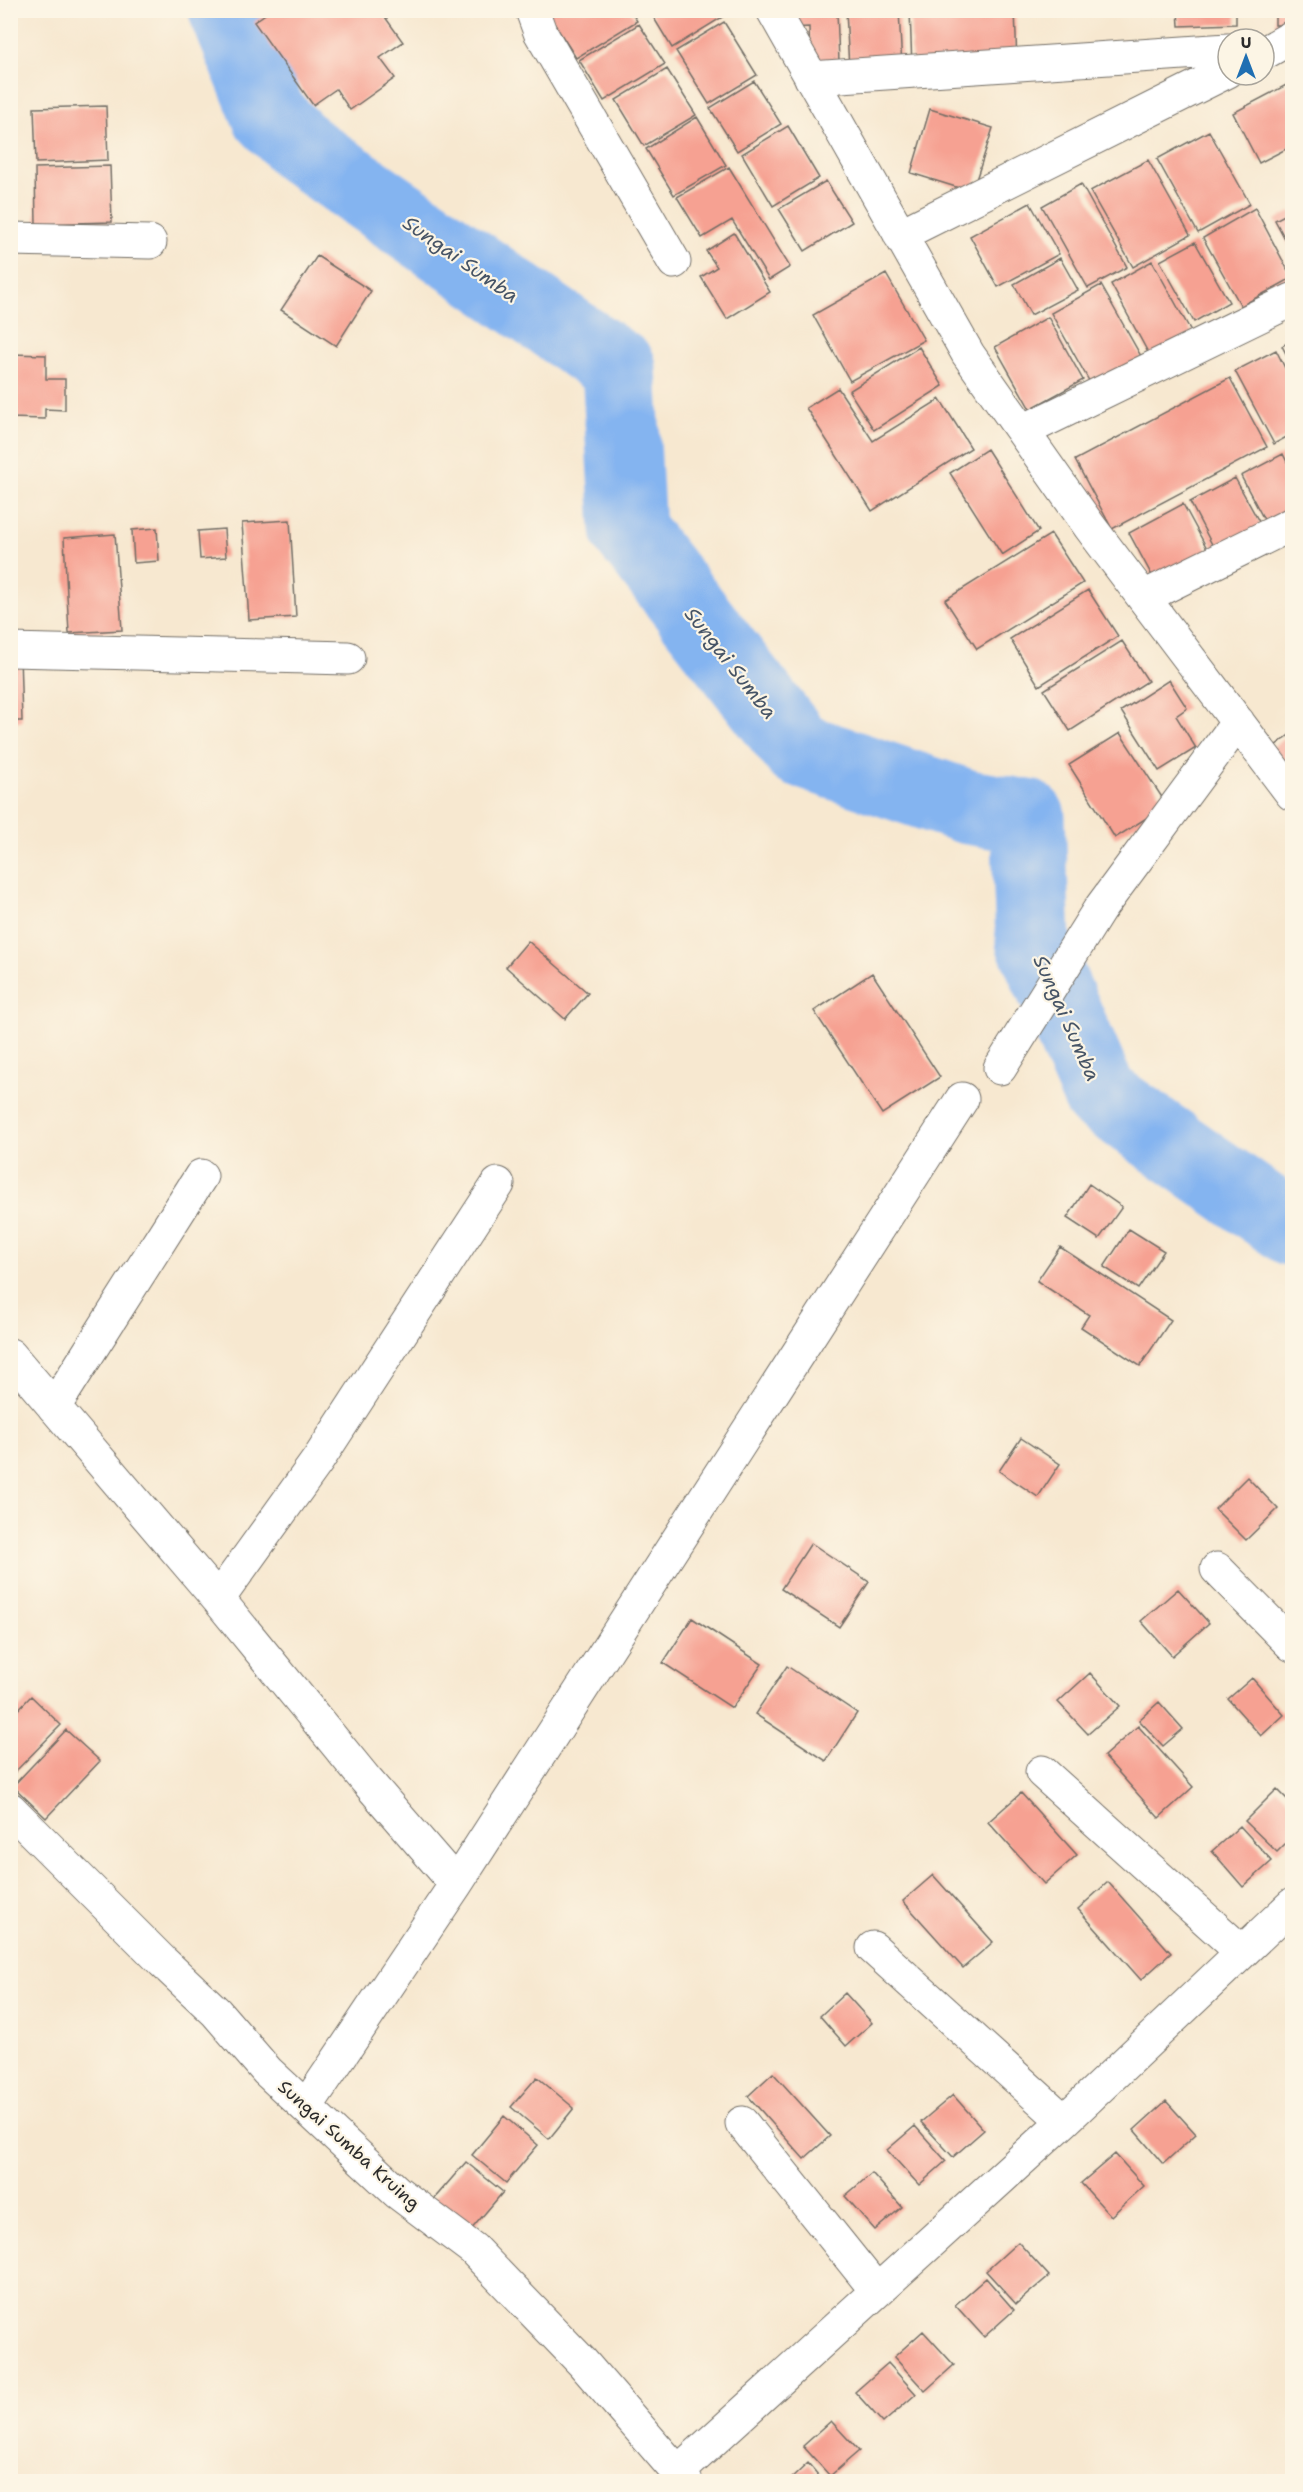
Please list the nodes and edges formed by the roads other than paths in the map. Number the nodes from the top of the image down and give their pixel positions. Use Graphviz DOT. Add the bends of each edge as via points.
graph roads {
  1 [pos="532,10"];
  2 [pos="773,10"];
  3 [pos="1216,51"];
  4 [pos="1216,77"];
  5 [pos="811,78"];
  6 [pos="900,236"];
  7 [pos="10,239"];
  8 [pos="150,242"];
  9 [pos="674,262"];
  10 [pos="1293,300"];
  11 [pos="1023,431"];
  12 [pos="1293,524"];
  13 [pos="1144,597"];
  14 [pos="10,650"];
  15 [pos="348,658"];
  16 [pos="1238,722"];
  17 [pos="1293,794"];
  18 [pos="1000,1068"];
  19 [pos="962,1099"];
  20 [pos="201,1176"];
  21 [pos="498,1184"];
  22 [pos="10,1355"];
  23 [pos="54,1407"];
  24 [pos="1217,1569"];
  25 [pos="218,1599"];
  26 [pos="1293,1645"];
  27 [pos="1042,1772"];
  28 [pos="10,1809"];
  29 [pos="456,1884"];
  30 [pos="1293,1905"];
  31 [pos="873,1948"];
  32 [pos="1242,1953"];
  33 [pos="306,2107"];
  34 [pos="1064,2121"];
  35 [pos="742,2123"];
  36 [pos="877,2291"];
  37 [pos="682,2477"];
  1 -- 9 [label="street" via="540,32"];
  2 -- 5 [label="street"];
  3 -- 5 [label="street"];
  4 -- 6 [label="street"];
  5 -- 6 [label="street"];
  6 -- 11 [label="street" via="968,354"];
  7 -- 8 [label="street"];
  10 -- 11 [label="street"];
  11 -- 13 [label="street"];
  12 -- 13 [label="street"];
  13 -- 16 [label="street"];
  14 -- 15 [label="street"];
  16 -- 17 [label="street"];
  16 -- 18 [label="street" via="1099,910"];
  19 -- 29 [label="street"];
  20 -- 23 [label="street"];
  21 -- 25 [label="street" via="318,1460"];
  22 -- 23 [label="street"];
  23 -- 25 [label="street"];
  24 -- 26 [label="street"];
  25 -- 29 [label="street"];
  27 -- 32 [label="street"];
  28 -- 33 [label="street, Sungai Sumba Kruing" via="216,2012 267,2071"];
  29 -- 33 [label="street"];
  30 -- 32 [label="street"];
  31 -- 34 [label="street"];
  32 -- 34 [label="street"];
  33 -- 37 [label="street, Sungai Sumba Kruing" via="397,2192 473,2249 582,2362"];
  34 -- 36 [label="street"];
  35 -- 36 [label="street"];
  36 -- 37 [label="street"];
}
